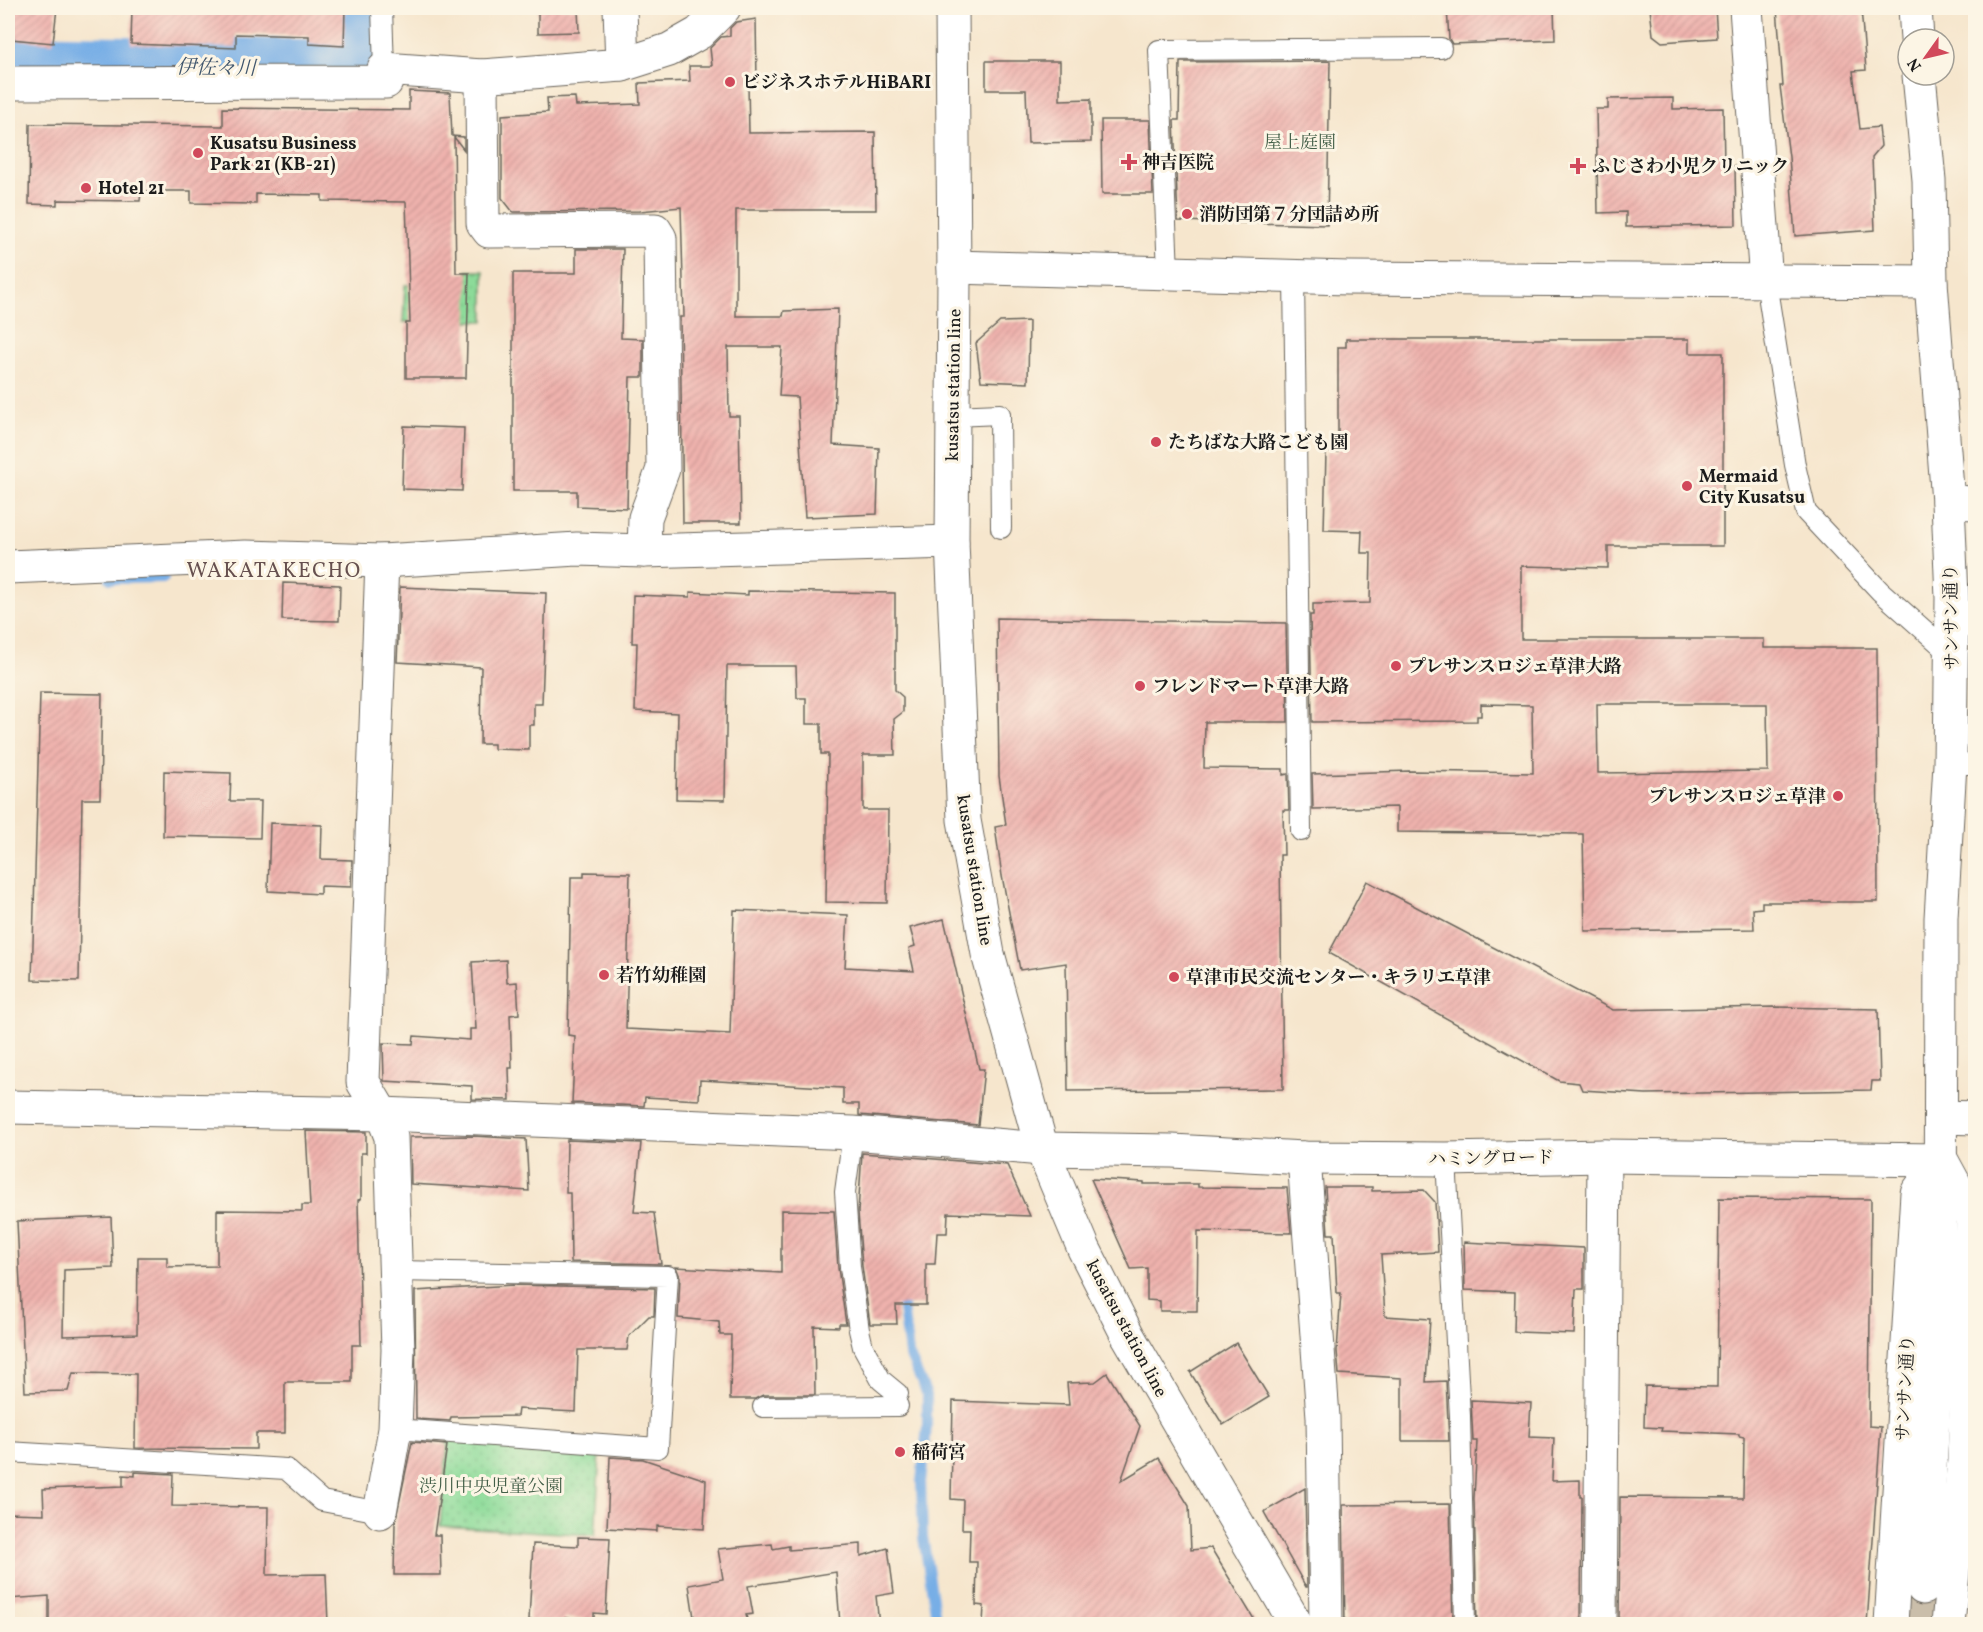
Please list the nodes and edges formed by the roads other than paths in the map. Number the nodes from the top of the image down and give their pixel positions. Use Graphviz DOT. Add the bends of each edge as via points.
graph roads {
  1 [pos="382,8"];
  2 [pos="620,8"];
  3 [pos="724,8"];
  4 [pos="952,8"];
  5 [pos="1746,8"];
  6 [pos="1915,8"];
  7 [pos="1916,27"];
  8 [pos="1441,48"];
  9 [pos="622,65"];
  10 [pos="384,69"];
  11 [pos="482,75"];
  12 [pos="8,84"];
  13 [pos="1920,87"];
  14 [pos="954,267"];
  15 [pos="1168,273"];
  16 [pos="1294,277"];
  17 [pos="1766,282"];
  18 [pos="1931,282"];
  19 [pos="952,416"];
  20 [pos="1962,502"];
  21 [pos="1001,528"];
  22 [pos="952,542"];
  23 [pos="644,551"];
  24 [pos="382,561"];
  25 [pos="8,567"];
  26 [pos="1951,654"];
  27 [pos="1963,764"];
  28 [pos="1301,831"];
  29 [pos="8,1107"];
  30 [pos="382,1114"];
  31 [pos="1942,1117"];
  32 [pos="1976,1118"];
  33 [pos="853,1133"];
  34 [pos="1042,1149"];
  35 [pos="1604,1156"];
  36 [pos="1304,1158"];
  37 [pos="1446,1159"];
  38 [pos="1941,1160"];
  39 [pos="396,1270"];
  40 [pos="763,1407"];
  41 [pos="394,1429"];
  42 [pos="8,1452"];
  43 [pos="380,1512"];
  44 [pos="1923,1588"];
  45 [pos="1296,1624"];
  46 [pos="1326,1624"];
  47 [pos="1465,1624"];
  48 [pos="1600,1624"];
  49 [pos="1891,1624"];
  50 [pos="1948,1624"];
  1 -- 10 [label="lane"];
  2 -- 9 [label="street"];
  3 -- 9 [label="street" via="699,33 669,50"];
  4 -- 14 [label="street, kusatsu station line"];
  5 -- 17 [label="street"];
  6 -- 7 [label="street"];
  8 -- 15 [label="lane" via="1159,50"];
  9 -- 11 [label="street"];
  10 -- 11 [label="street"];
  10 -- 12 [label="street" via="386,82"];
  11 -- 23 [label="street" via="483,223 489,231 656,230 660,238 663,469 645,518"];
  13 -- 18 [label="street, サンサン通り" via="1929,180"];
  14 -- 15 [label="street"];
  14 -- 19 [label="street, kusatsu station line"];
  15 -- 16 [label="street"];
  16 -- 17 [label="street"];
  16 -- 28 [label="lane"];
  17 -- 18 [label="street"];
  17 -- 26 [label="lane" via="1806,512 1880,591"];
  18 -- 20 [label="street, サンサン通り"];
  19 -- 21 [label="lane" via="1000,414"];
  19 -- 22 [label="street, kusatsu station line"];
  20 -- 26 [label="street, サンサン通り"];
  22 -- 23 [label="street"];
  22 -- 34 [label="street, kusatsu station line" via="964,820 988,954"];
  23 -- 24 [label="street" via="577,549"];
  24 -- 25 [label="street" via="246,557"];
  24 -- 30 [label="street" via="363,1082"];
  26 -- 27 [label="street, サンサン通り"];
  27 -- 31 [label="street, サンサン通り" via="1941,918"];
  29 -- 30 [label="street, ハミングロード"];
  30 -- 33 [label="street, ハミングロード"];
  30 -- 39 [label="street" via="391,1137"];
  31 -- 32 [label="street"];
  31 -- 38 [label="street, サンサン通り"];
  33 -- 34 [label="street, ハミングロード"];
  33 -- 40 [label="lane" via="845,1192 859,1330 863,1347 881,1380 898,1400"];
  34 -- 36 [label="street, ハミングロード"];
  34 -- 45 [label="street, kusatsu station line" via="1084,1249 1128,1336"];
  35 -- 37 [label="street, ハミングロード"];
  35 -- 38 [label="street, ハミングロード"];
  35 -- 48 [label="street"];
  36 -- 37 [label="street, ハミングロード"];
  36 -- 46 [label="street" via="1323,1417"];
  37 -- 47 [label="lane" via="1460,1416"];
  38 -- 44 [label="street" via="1940,1299"];
  38 -- 49 [label="street, サンサン通り" via="1917,1193"];
  38 -- 50 [label="street" via="1973,1218 1964,1460"];
  39 -- 41 [label="street" via="398,1350"];
  39 -- 41 [label="lane" via="668,1276 658,1448"];
  41 -- 43 [label="street"];
  42 -- 43 [label="lane" via="286,1469 322,1501"];
}
